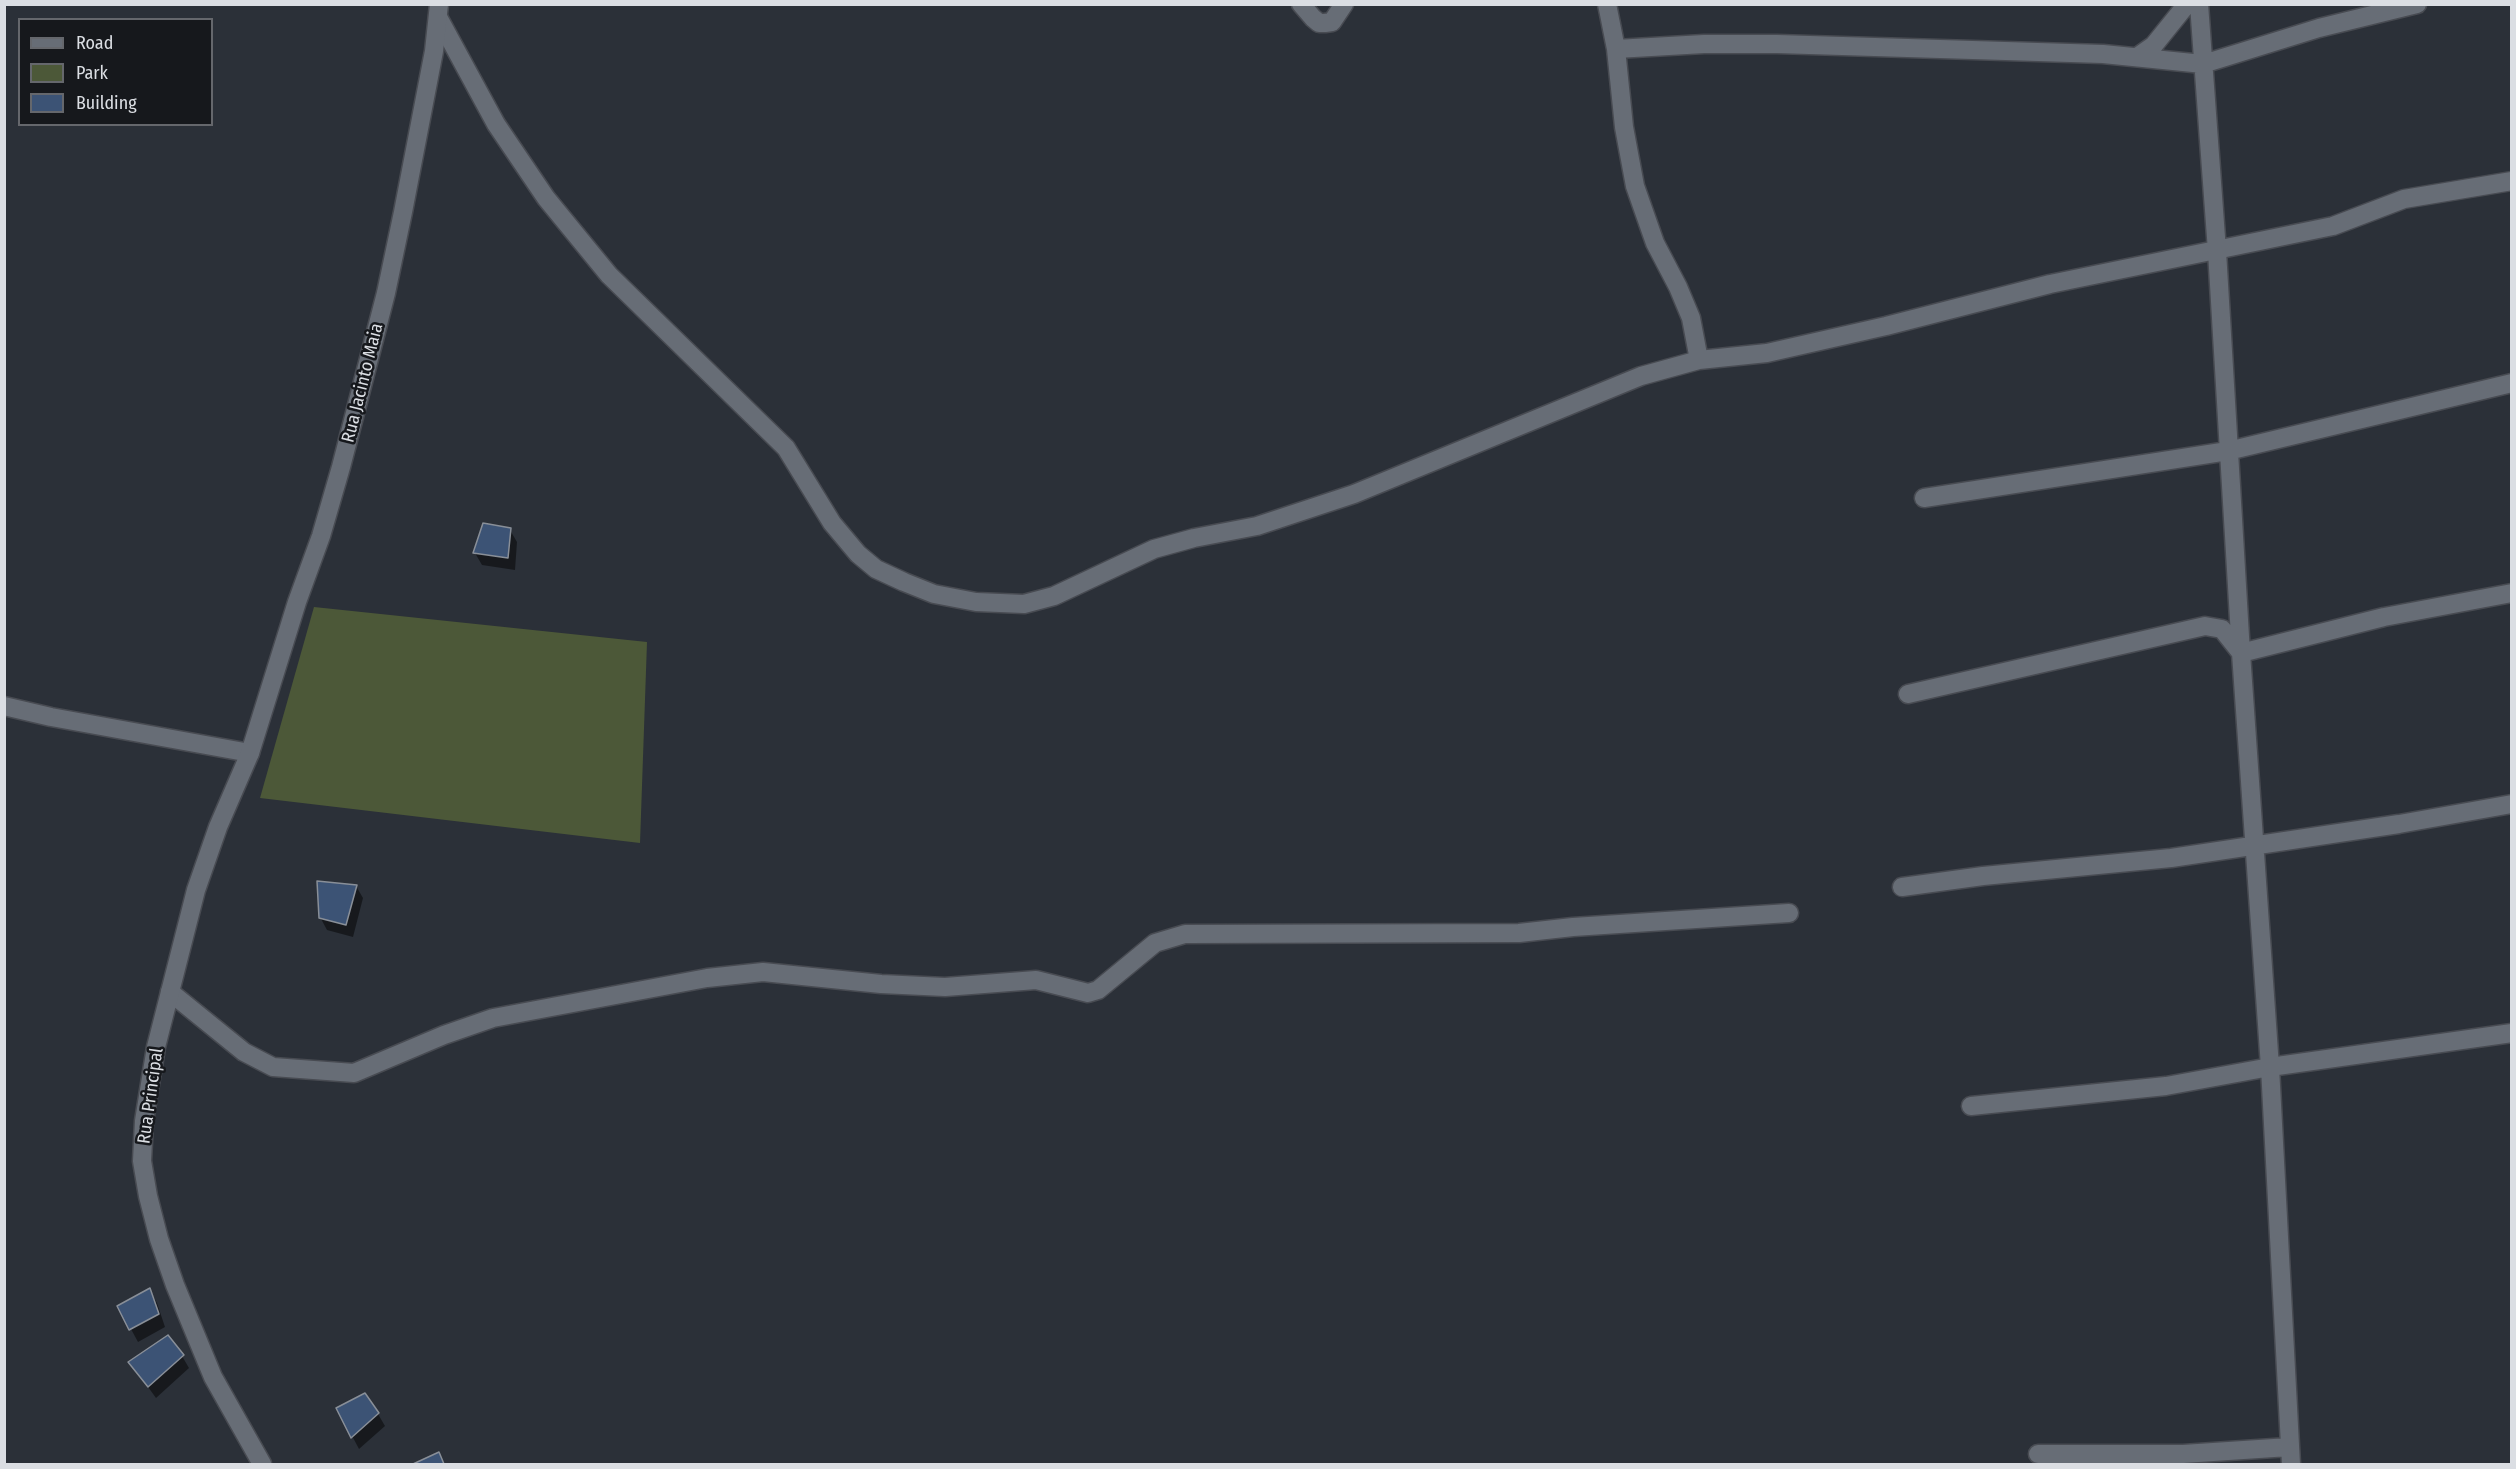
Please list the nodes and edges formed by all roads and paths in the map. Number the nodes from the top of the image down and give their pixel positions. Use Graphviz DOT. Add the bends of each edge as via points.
graph roads {
  1 [pos="1301,4"];
  2 [pos="1344,4"];
  3 [pos="1607,4"];
  4 [pos="2187,4"];
  5 [pos="2199,4"];
  6 [pos="2417,4"];
  7 [pos="438,10"];
  8 [pos="1616,49"];
  9 [pos="2137,57"];
  10 [pos="2203,64"];
  11 [pos="2511,181"];
  12 [pos="2217,251"];
  13 [pos="1699,360"];
  14 [pos="2511,382"];
  15 [pos="2228,451"];
  16 [pos="1924,498"];
  17 [pos="2511,593"];
  18 [pos="2241,653"];
  19 [pos="1908,694"];
  20 [pos="4,706"];
  21 [pos="250,753"];
  22 [pos="2511,804"];
  23 [pos="2256,844"];
  24 [pos="1902,887"];
  25 [pos="1789,913"];
  26 [pos="170,992"];
  27 [pos="2511,1033"];
  28 [pos="2270,1067"];
  29 [pos="1971,1107"];
  30 [pos="2038,1454"];
  31 [pos="2290,1456"];
  32 [pos="262,1464"];
  1 -- 2 [label="street" via="1319,23 1332,22"];
  3 -- 8 [label="street"];
  4 -- 9 [label="street" via="2154,45"];
  5 -- 10 [label="street"];
  6 -- 10 [label="street" via="2319,28"];
  7 -- 13 [label="street" via="496,124 546,198 609,275 786,448 832,523 858,554 876,569 934,594 976,602 1024,604 1054,596 1154,549 1257,526 1354,494 1641,376"];
  7 -- 21 [label="street, Rua Jacinto Maia" via="423,118 386,293 321,536"];
  8 -- 9 [label="street" via="1777,44"];
  8 -- 13 [label="street" via="1623,127 1635,186 1655,243 1691,318"];
  9 -- 10 [label="street"];
  10 -- 12 [label="street"];
  11 -- 12 [label="street" via="2404,199 2333,226"];
  12 -- 13 [label="street" via="2050,284 1767,353"];
  12 -- 15 [label="street"];
  14 -- 15 [label="street"];
  15 -- 16 [label="street"];
  15 -- 18 [label="street"];
  17 -- 18 [label="street" via="2384,617"];
  18 -- 19 [label="street" via="2222,629 2205,626"];
  18 -- 23 [label="street"];
  20 -- 21 [label="street"];
  21 -- 26 [label="street, Rua Principal" via="196,890"];
  22 -- 23 [label="street"];
  23 -- 24 [label="street" via="2171,858"];
  23 -- 28 [label="street"];
  25 -- 26 [label="street" via="1519,933 1185,934 1155,943 1098,990 1088,993 1036,980 945,987 763,972 706,978 492,1018 354,1073 273,1067 244,1052"];
  26 -- 32 [label="street, Rua Principal" via="144,1121 142,1161 148,1196 189,1321 213,1377"];
  27 -- 28 [label="street"];
  28 -- 29 [label="street" via="2166,1086"];
  28 -- 31 [label="street"];
  30 -- 31 [label="street"];
}
